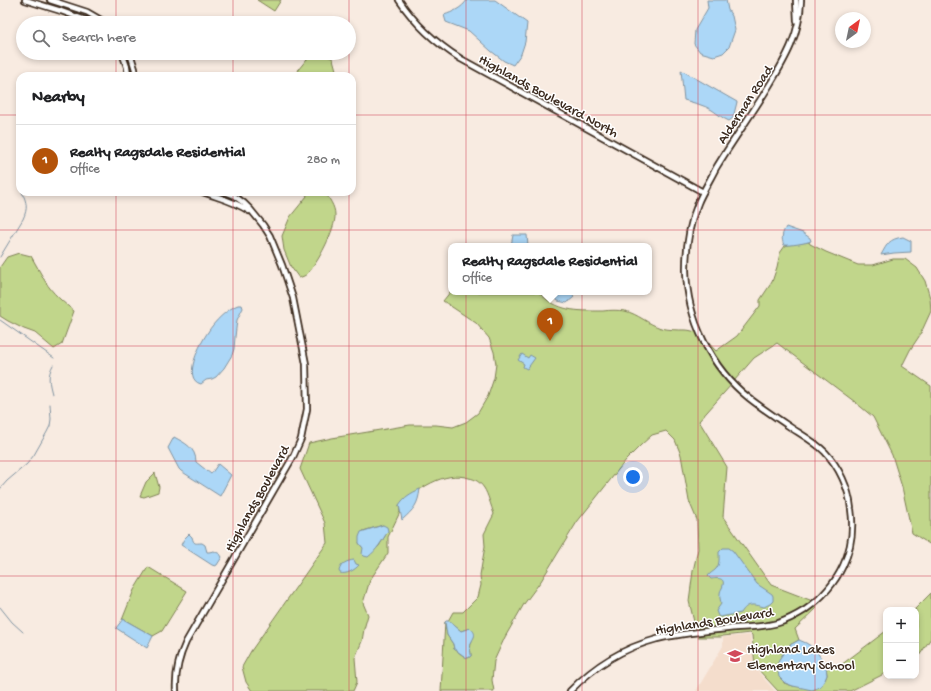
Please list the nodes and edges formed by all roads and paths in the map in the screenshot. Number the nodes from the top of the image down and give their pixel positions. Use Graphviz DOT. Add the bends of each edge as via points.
graph roads {
  1 [pos="25,0"];
  2 [pos="50,0"];
  3 [pos="399,0"];
  4 [pos="796,0"];
  5 [pos="801,0"];
  6 [pos="75,16"];
  7 [pos="94,16"];
  8 [pos="797,25"];
  9 [pos="124,60"];
  10 [pos="133,60"];
  11 [pos="128,72"];
  12 [pos="134,72"];
  13 [pos="703,192"];
  14 [pos="216,196"];
  15 [pos="233,196"];
  16 [pos="256,217"];
  17 [pos="176,691"];
  18 [pos="570,691"];
  1 -- 6 [label="street"];
  2 -- 7 [label="street"];
  3 -- 13 [label="street, Highlands Boulevard North" via="426,32 461,59"];
  4 -- 8 [label="street, Alderman Road"];
  5 -- 8 [label="street, Alderman Road" via="801,13"];
  8 -- 13 [label="street, Alderman Road" via="784,61"];
  9 -- 11 [label="street"];
  10 -- 12 [label="street"];
  13 -- 18 [label="street, Highlands Boulevard" via="694,212 686,261 688,290 697,324 712,356 725,375 755,403 818,446 834,464 846,488 851,508 852,523 848,552 839,575 824,594 789,618 764,626 671,636 645,643 603,663"];
  14 -- 16 [label="street, Highlands Boulevard" via="245,208"];
  15 -- 16 [label="street, Highlands Boulevard"];
  16 -- 17 [label="street, Highlands Boulevard" via="270,236 293,298 306,364 307,409 301,439 293,457 186,642 177,668"];
}
